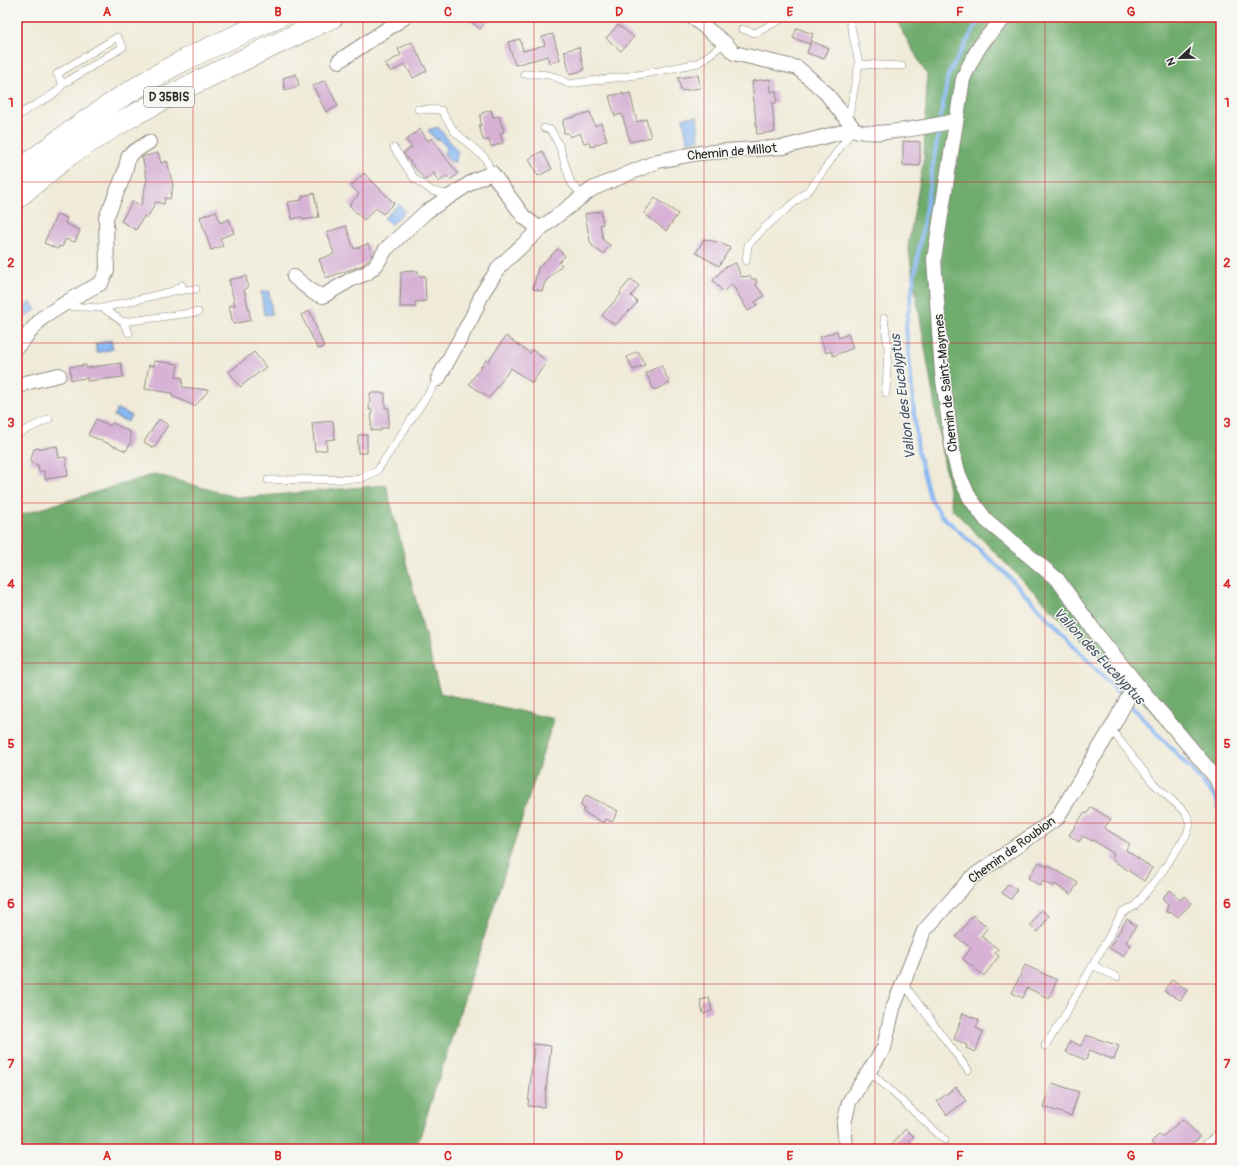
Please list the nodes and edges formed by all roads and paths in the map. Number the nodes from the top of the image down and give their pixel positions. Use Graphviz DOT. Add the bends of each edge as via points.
graph roads {
  1 [pos="278,17"];
  2 [pos="333,17"];
  3 [pos="406,17"];
  4 [pos="692,17"];
  5 [pos="786,17"];
  6 [pos="849,17"];
  7 [pos="1006,17"];
  8 [pos="742,29"];
  9 [pos="725,44"];
  10 [pos="339,61"];
  11 [pos="859,64"];
  12 [pos="902,66"];
  13 [pos="524,74"];
  14 [pos="63,84"];
  15 [pos="418,109"];
  16 [pos="17,118"];
  17 [pos="950,122"];
  18 [pos="851,126"];
  19 [pos="544,128"];
  20 [pos="149,142"];
  21 [pos="394,148"];
  22 [pos="17,172"];
  23 [pos="492,173"];
  24 [pos="451,195"];
  25 [pos="583,196"];
  26 [pos="17,198"];
  27 [pos="540,229"];
  28 [pos="746,261"];
  29 [pos="294,277"];
  30 [pos="182,285"];
  31 [pos="196,289"];
  32 [pos="173,291"];
  33 [pos="61,306"];
  34 [pos="103,308"];
  35 [pos="198,312"];
  36 [pos="884,318"];
  37 [pos="123,322"];
  38 [pos="129,333"];
  39 [pos="17,347"];
  40 [pos="59,375"];
  41 [pos="438,379"];
  42 [pos="17,388"];
  43 [pos="886,394"];
  44 [pos="50,419"];
  45 [pos="17,434"];
  46 [pos="268,480"];
  47 [pos="1132,689"];
  48 [pos="1110,729"];
  49 [pos="1221,788"];
  50 [pos="1094,966"];
  51 [pos="1118,977"];
  52 [pos="903,983"];
  53 [pos="1045,1046"];
  54 [pos="968,1070"];
  55 [pos="869,1071"];
  56 [pos="1221,1131"];
  57 [pos="945,1140"];
  58 [pos="846,1149"];
  59 [pos="1201,1149"];
  1 -- 22 [label="main road, D 35BIS" via="226,39 118,99 61,137"];
  2 -- 26 [label="main road, D 35BIS" via="130,117 70,155"];
  3 -- 10 [label="street"];
  4 -- 9 [label="street"];
  5 -- 8 [label="lane" via="755,33"];
  6 -- 11 [label="lane"];
  7 -- 17 [label="street, Chemin de Saint-Maymes" via="975,52 963,79"];
  9 -- 13 [label="lane" via="698,63 644,74 568,84 550,75"];
  9 -- 18 [label="street" via="734,53 798,68 826,93"];
  11 -- 12 [label="lane"];
  11 -- 18 [label="lane"];
  14 -- 14 [label="lane" via="123,47 117,37 57,74"];
  14 -- 16 [label="lane" via="58,91"];
  15 -- 23 [label="lane" via="441,110 454,131 485,158"];
  17 -- 18 [label="street, Chemin de Millot" via="860,133"];
  17 -- 47 [label="street, Chemin de Saint-Maymes" via="949,172 934,259 942,372 952,453 959,475 970,498 986,520 1058,580"];
  18 -- 25 [label="street, Chemin de Millot" via="784,147 698,153 658,161 592,188"];
  18 -- 28 [label="lane" via="810,189 748,245"];
  19 -- 25 [label="lane" via="551,130 559,145 571,183"];
  20 -- 33 [label="street" via="129,155 124,175 106,218 107,272 101,283"];
  21 -- 24 [label="lane" via="414,178 432,191"];
  23 -- 24 [label="street"];
  23 -- 27 [label="street" via="524,217"];
  24 -- 29 [label="street" via="426,212 386,249 367,274 352,279 323,296 314,293"];
  25 -- 27 [label="street, Chemin de Millot"];
  27 -- 41 [label="street, Chemin de Millot" via="500,266 483,292"];
  30 -- 32 [label="lane"];
  31 -- 32 [label="lane"];
  32 -- 34 [label="lane"];
  33 -- 34 [label="lane"];
  33 -- 39 [label="street" via="42,318"];
  34 -- 37 [label="lane"];
  35 -- 37 [label="lane"];
  36 -- 43 [label="lane" via="888,348"];
  37 -- 38 [label="lane"];
  40 -- 42 [label="street" via="25,383"];
  41 -- 46 [label="lane" via="377,471 360,479"];
  44 -- 45 [label="lane"];
  47 -- 48 [label="street, Chemin de Roubion"];
  47 -- 49 [label="street, Chemin de Saint-Maymes" via="1216,778"];
  48 -- 50 [label="lane" via="1152,783 1186,813 1190,824 1187,834 1162,872 1135,906 1122,912"];
  48 -- 52 [label="street, Chemin de Roubion" via="1057,818 971,878 924,931"];
  50 -- 51 [label="lane"];
  50 -- 53 [label="lane"];
  52 -- 54 [label="lane"];
  52 -- 55 [label="street, Chemin de Roubion" via="892,1008 884,1048"];
  55 -- 57 [label="lane"];
  55 -- 58 [label="street, Chemin de Roubion" via="849,1102 844,1124"];
  56 -- 59 [label="lane"];
}
